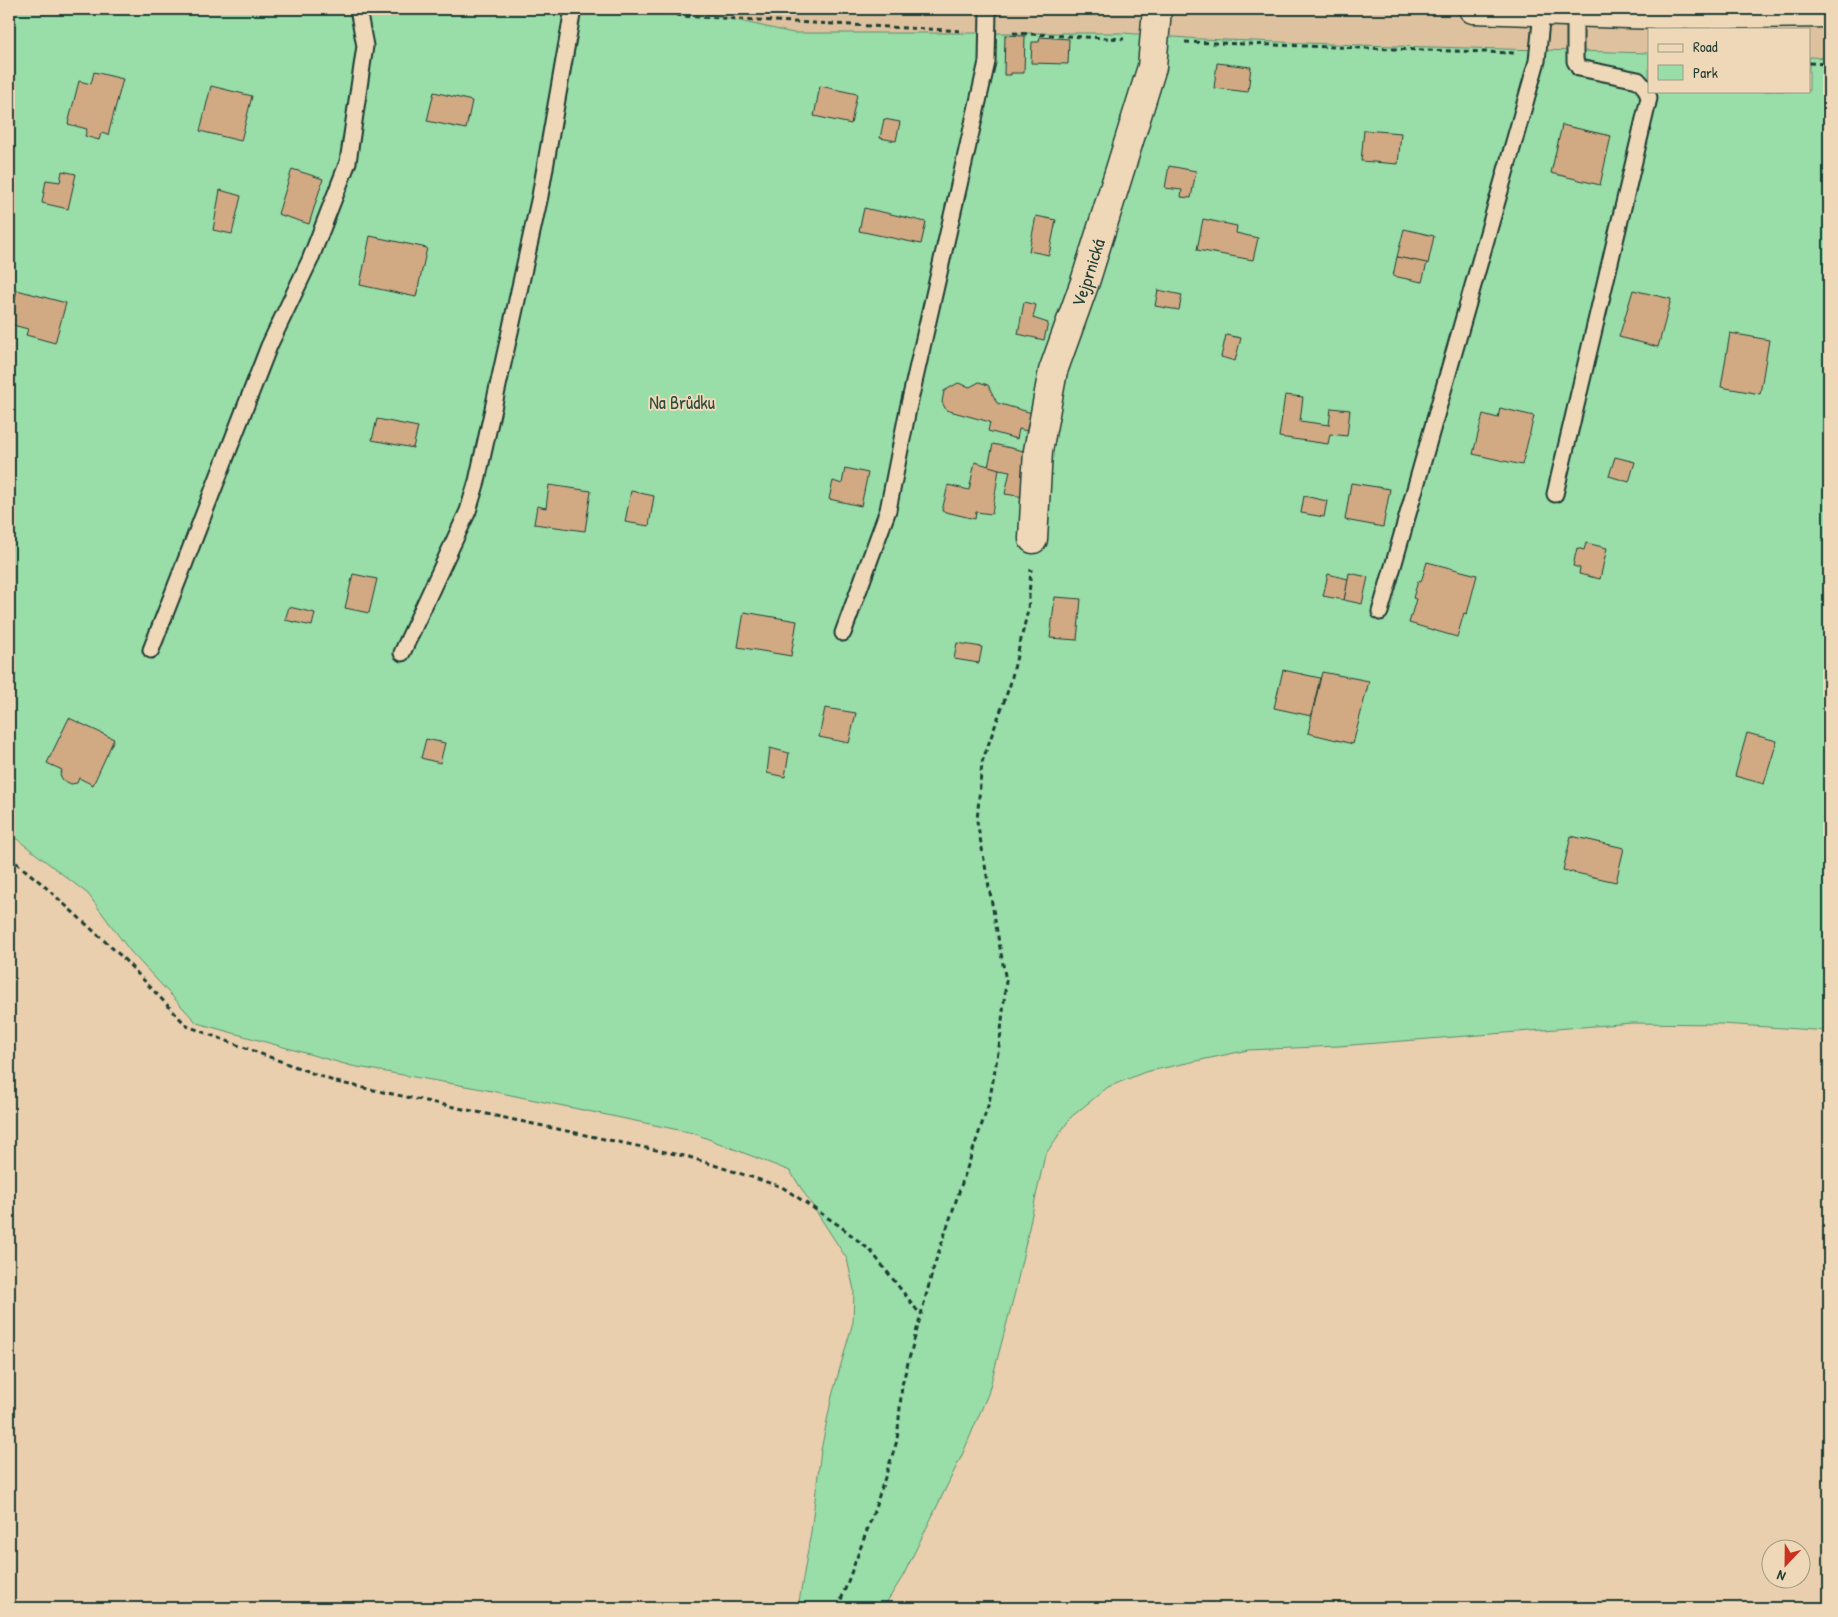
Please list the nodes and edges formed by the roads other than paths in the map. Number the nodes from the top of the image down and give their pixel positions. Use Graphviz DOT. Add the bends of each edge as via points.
graph roads {
  1 [pos="358,9"];
  2 [pos="573,9"];
  3 [pos="988,9"];
  4 [pos="1157,9"];
  5 [pos="1473,9"];
  6 [pos="1542,12"];
  7 [pos="1829,12"];
  8 [pos="1575,13"];
  9 [pos="1555,494"];
  10 [pos="1033,539"];
  11 [pos="1380,612"];
  12 [pos="843,634"];
  13 [pos="151,650"];
  14 [pos="402,653"];
  1 -- 13 [label="lane" via="365,46 348,162 310,260 269,346"];
  2 -- 14 [label="lane" via="540,196 477,481 468,511"];
  3 -- 12 [label="lane" via="987,62 888,510"];
  4 -- 10 [label="street, Vejprnická" via="1152,67 1086,282 1053,371 1038,451"];
  5 -- 6 [label="street"];
  6 -- 8 [label="street"];
  6 -- 11 [label="lane" via="1537,61"];
  7 -- 8 [label="street"];
  8 -- 9 [label="lane" via="1575,61 1579,68 1638,80 1649,98"];
}
